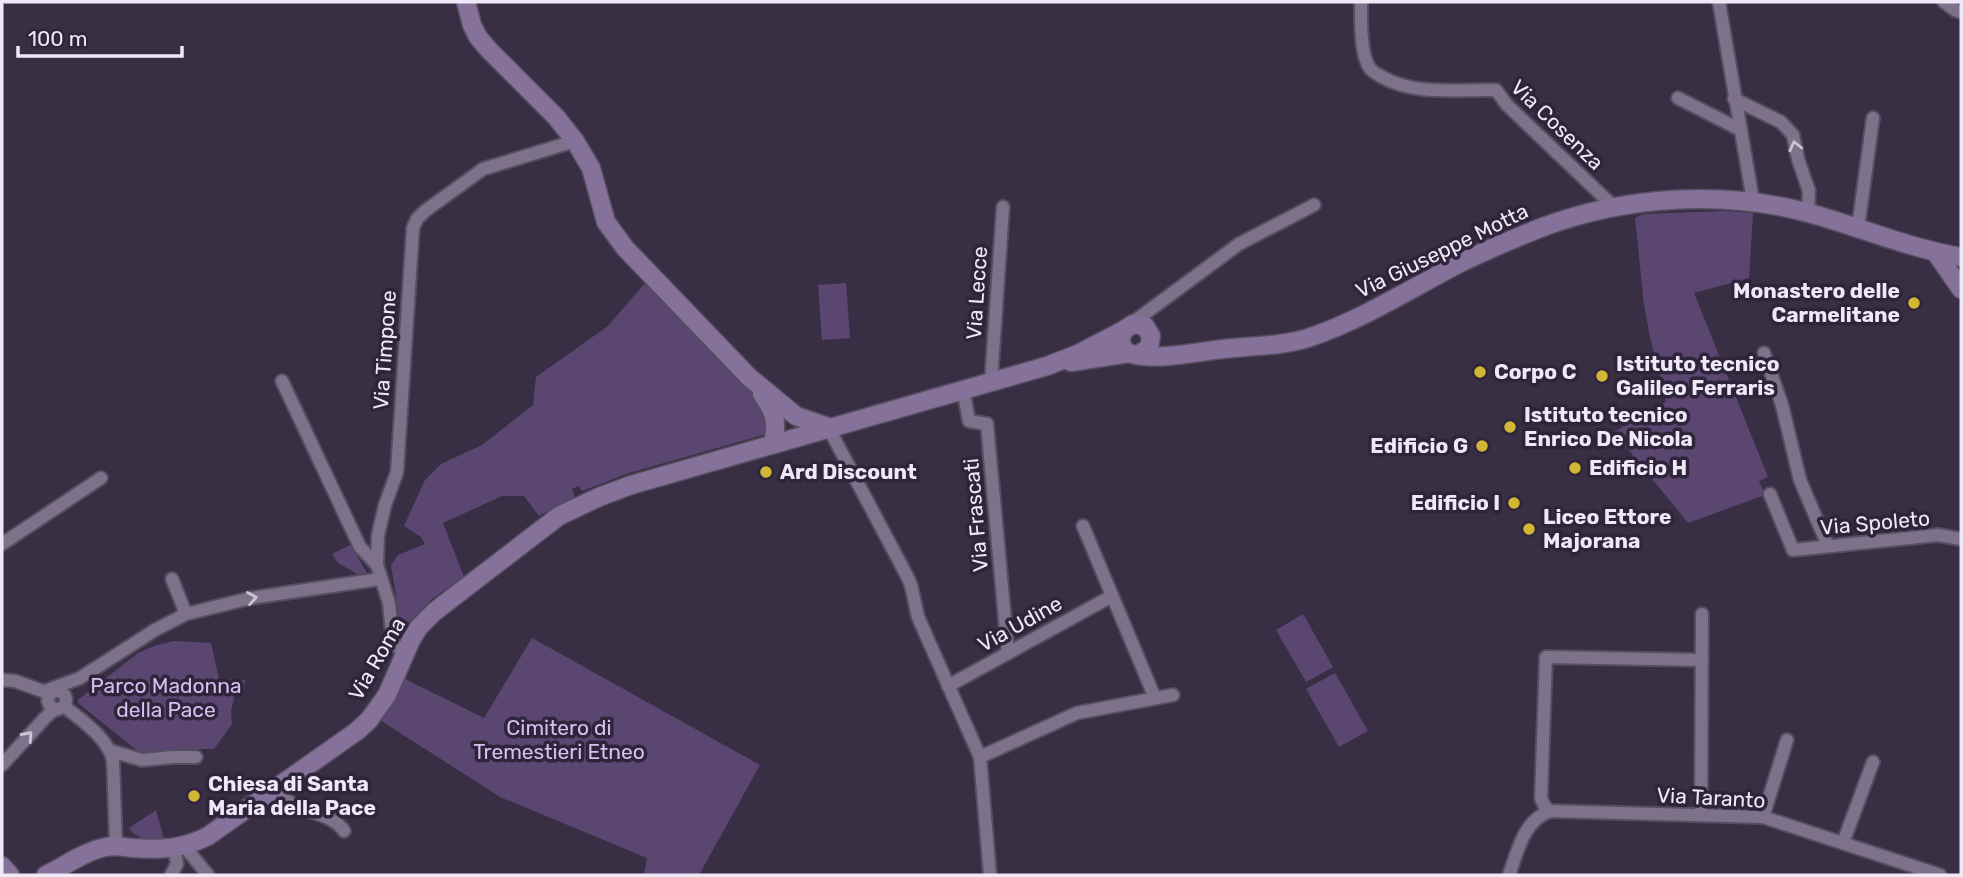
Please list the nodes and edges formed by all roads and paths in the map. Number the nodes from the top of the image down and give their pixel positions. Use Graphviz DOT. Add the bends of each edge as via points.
graph roads {
  1 [pos="1361,2"];
  2 [pos="1719,2"];
  3 [pos="1944,2"];
  4 [pos="463,4"];
  5 [pos="1961,12"];
  6 [pos="1678,98"];
  7 [pos="1734,99"];
  8 [pos="1873,118"];
  9 [pos="1741,130"];
  10 [pos="575,141"];
  11 [pos="1753,201"];
  12 [pos="1314,205"];
  13 [pos="1003,207"];
  14 [pos="1614,207"];
  15 [pos="1808,213"];
  16 [pos="1858,228"];
  17 [pos="1936,253"];
  18 [pos="1961,257"];
  19 [pos="1961,289"];
  20 [pos="1168,295"];
  21 [pos="1126,328"];
  22 [pos="1150,333"];
  23 [pos="1214,350"];
  24 [pos="1764,353"];
  25 [pos="1134,354"];
  26 [pos="1047,366"];
  27 [pos="749,377"];
  28 [pos="282,381"];
  29 [pos="990,382"];
  30 [pos="963,389"];
  31 [pos="796,416"];
  32 [pos="828,427"];
  33 [pos="788,438"];
  34 [pos="101,478"];
  35 [pos="1770,494"];
  36 [pos="1083,526"];
  37 [pos="1961,539"];
  38 [pos="2,544"];
  39 [pos="1828,546"];
  40 [pos="377,565"];
  41 [pos="172,579"];
  42 [pos="380,579"];
  43 [pos="1112,596"];
  44 [pos="186,614"];
  45 [pos="1702,614"];
  46 [pos="404,653"];
  47 [pos="1008,653"];
  48 [pos="1702,660"];
  49 [pos="80,678"];
  50 [pos="2,680"];
  51 [pos="948,686"];
  52 [pos="52,691"];
  53 [pos="1173,695"];
  54 [pos="1155,698"];
  55 [pos="62,706"];
  56 [pos="1787,740"];
  57 [pos="111,751"];
  58 [pos="196,757"];
  59 [pos="980,757"];
  60 [pos="1873,762"];
  61 [pos="2,765"];
  62 [pos="272,789"];
  63 [pos="1550,811"];
  64 [pos="1701,815"];
  65 [pos="1763,817"];
  66 [pos="344,831"];
  67 [pos="1843,843"];
  68 [pos="116,846"];
  69 [pos="179,847"];
  70 [pos="2,866"];
  71 [pos="10,875"];
  72 [pos="46,875"];
  73 [pos="171,875"];
  74 [pos="208,875"];
  75 [pos="990,875"];
  76 [pos="1510,875"];
  77 [pos="1940,875"];
  1 -- 14 [label="street, Via Cosenza" via="1370,70 1415,89 1496,90"];
  2 -- 7 [label="street"];
  3 -- 5 [label="street"];
  4 -- 10 [label="main road" via="489,50"];
  6 -- 9 [label="street"];
  7 -- 9 [label="street"];
  15 -- 7 [label="street, one-way" via="1809,191 1793,135 1782,122"];
  8 -- 16 [label="street"];
  9 -- 11 [label="street"];
  10 -- 27 [label="main road" via="591,168 606,222 615,236"];
  10 -- 40 [label="street, Via Timpone" via="483,169 417,219 397,472 378,535"];
  11 -- 14 [label="main road, Via Giuseppe Motta" via="1692,200"];
  11 -- 15 [label="main road, Via Giuseppe Motta"];
  12 -- 20 [label="street" via="1238,244"];
  13 -- 29 [label="street, Via Lecce"];
  14 -- 23 [label="main road, Via Giuseppe Motta" via="1500,245 1361,316 1309,337 1285,344"];
  15 -- 16 [label="main road, Via Giuseppe Motta"];
  16 -- 17 [label="main road, Via Giuseppe Motta"];
  17 -- 18 [label="main road, Via Giuseppe Motta"];
  17 -- 19 [label="main road"];
  20 -- 21 [label="street"];
  20 -- 22 [label="street" via="1152,318"];
  21 -- 22 [label="main road" via="1139,324"];
  21 -- 25 [label="main road" via="1120,341"];
  21 -- 26 [label="main road"];
  22 -- 23 [label="main road" via="1158,344 1168,347"];
  22 -- 25 [label="main road" via="1149,348"];
  23 -- 25 [label="main road"];
  24 -- 39 [label="street" via="1800,480"];
  25 -- 26 [label="main road"];
  26 -- 29 [label="main road"];
  27 -- 31 [label="main road"];
  27 -- 33 [label="main road" via="772,408 776,428"];
  28 -- 40 [label="street" via="360,547"];
  29 -- 30 [label="main road"];
  30 -- 32 [label="main road"];
  30 -- 47 [label="street, Via Frascati" via="969,421 987,424"];
  31 -- 32 [label="main road"];
  31 -- 33 [label="main road" via="799,421"];
  32 -- 33 [label="main road, Via Roma"];
  32 -- 51 [label="street" via="907,576 918,617"];
  33 -- 46 [label="main road, Via Roma" via="577,506 434,612"];
  34 -- 38 [label="street"];
  35 -- 39 [label="street, Via Spoleto" via="1793,550"];
  36 -- 43 [label="street"];
  37 -- 39 [label="street, Via Spoleto" via="1938,535"];
  40 -- 42 [label="street, Via Timpone"];
  41 -- 44 [label="street"];
  44 -- 42 [label="street, one-way" via="251,598"];
  42 -- 46 [label="street, Via Timpone" via="389,603 394,643"];
  43 -- 47 [label="street, Via Udine"];
  43 -- 54 [label="street"];
  44 -- 49 [label="street"];
  45 -- 48 [label="street"];
  46 -- 62 [label="main road, Via Roma" via="387,695 369,720"];
  47 -- 51 [label="street, Via Udine"];
  48 -- 63 [label="street" via="1546,657 1541,798"];
  48 -- 64 [label="street"];
  49 -- 52 [label="street"];
  49 -- 55 [label="street"];
  50 -- 52 [label="street"];
  51 -- 59 [label="street"];
  52 -- 55 [label="street" via="49,703"];
  53 -- 54 [label="street"];
  54 -- 59 [label="street" via="1077,713"];
  55 -- 57 [label="street"];
  61 -- 55 [label="street, one-way"];
  56 -- 65 [label="street"];
  57 -- 58 [label="street" via="142,760"];
  57 -- 68 [label="street"];
  59 -- 75 [label="street"];
  60 -- 67 [label="street"];
  62 -- 66 [label="street"];
  62 -- 69 [label="main road, Via Roma" via="208,836"];
  63 -- 64 [label="street, Via Taranto"];
  63 -- 76 [label="street" via="1530,825"];
  64 -- 65 [label="street, Via Taranto"];
  65 -- 67 [label="street, Via Taranto"];
  67 -- 77 [label="street, Via Taranto"];
  68 -- 69 [label="main road, Via Roma"];
  68 -- 72 [label="main road, Via Roma" via="87,854"];
  69 -- 73 [label="street"];
  69 -- 74 [label="street"];
  70 -- 71 [label="main road"];
}
